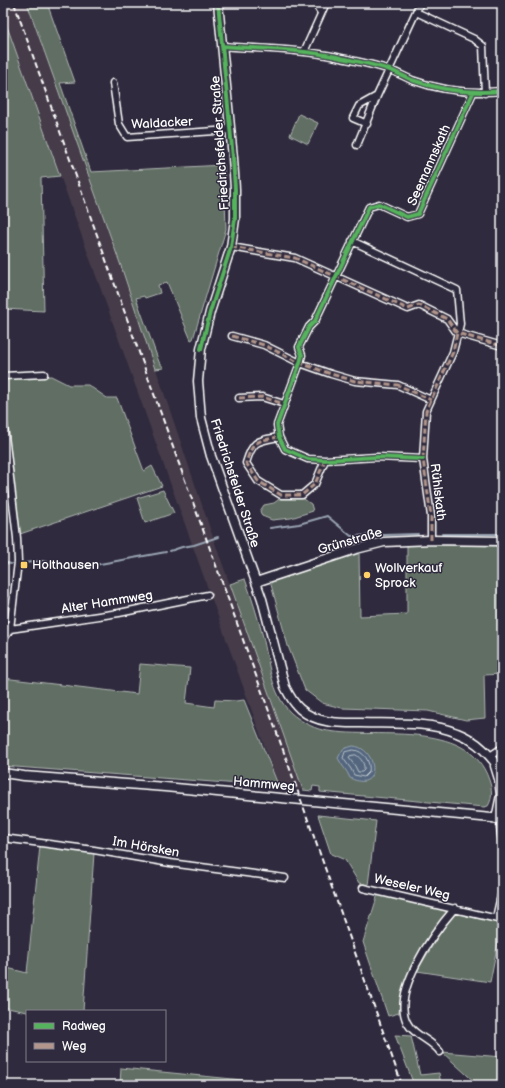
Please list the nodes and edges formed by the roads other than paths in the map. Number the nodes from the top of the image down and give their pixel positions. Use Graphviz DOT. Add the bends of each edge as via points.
graph roads {
  1 [pos="218,3"];
  2 [pos="315,3"];
  3 [pos="326,3"];
  4 [pos="420,3"];
  5 [pos="416,12"];
  6 [pos="321,13"];
  7 [pos="222,46"];
  8 [pos="304,52"];
  9 [pos="390,70"];
  10 [pos="113,83"];
  11 [pos="502,91"];
  12 [pos="472,93"];
  13 [pos="485,93"];
  14 [pos="377,96"];
  15 [pos="367,124"];
  16 [pos="230,130"];
  17 [pos="357,145"];
  18 [pos="352,241"];
  19 [pos="231,247"];
  20 [pos="336,276"];
  21 [pos="457,333"];
  22 [pos="232,336"];
  23 [pos="502,346"];
  24 [pos="300,363"];
  25 [pos="44,374"];
  26 [pos="3,376"];
  27 [pos="239,398"];
  28 [pos="431,400"];
  29 [pos="284,404"];
  30 [pos="3,418"];
  31 [pos="279,437"];
  32 [pos="423,459"];
  33 [pos="325,460"];
  34 [pos="432,540"];
  35 [pos="502,541"];
  36 [pos="256,582"];
  37 [pos="208,595"];
  38 [pos="10,629"];
  39 [pos="3,641"];
  40 [pos="502,748"];
  41 [pos="492,759"];
  42 [pos="502,772"];
  43 [pos="3,773"];
  44 [pos="24,776"];
  45 [pos="3,779"];
  46 [pos="500,819"];
  47 [pos="3,838"];
  48 [pos="502,843"];
  49 [pos="285,878"];
  50 [pos="363,888"];
  51 [pos="502,890"];
  52 [pos="455,908"];
  53 [pos="499,919"];
  54 [pos="440,1052"];
  1 -- 7 [label="main road, Friedrichsfelder Straße"];
  2 -- 6 [label="street"];
  3 -- 6 [label="street"];
  4 -- 5 [label="street"];
  5 -- 9 [label="street"];
  5 -- 13 [label="street" via="474,39 483,46"];
  6 -- 8 [label="street"];
  7 -- 8 [label="street"];
  7 -- 16 [label="main road, Friedrichsfelder Straße"];
  8 -- 9 [label="street" via="336,56"];
  9 -- 12 [label="street" via="410,80 431,86"];
  9 -- 14 [label="street"];
  10 -- 16 [label="street, Waldacker" via="119,124 127,138"];
  11 -- 13 [label="street"];
  12 -- 13 [label="street"];
  12 -- 18 [label="street, Seemannskath" via="418,214 406,217 379,204 369,207"];
  14 -- 15 [label="street"];
  14 -- 15 [label="street" via="359,106 353,118"];
  15 -- 17 [label="street"];
  16 -- 19 [label="main road, Friedrichsfelder Straße" via="235,189 235,219"];
  18 -- 20 [label="street, Seemannskath"];
  18 -- 21 [label="street" via="457,290 460,324"];
  19 -- 20 [label="street" via="295,258"];
  19 -- 36 [label="main road, Friedrichsfelder Straße" via="201,349 198,381 200,411 211,456"];
  20 -- 21 [label="street" via="408,309 419,305 447,319"];
  20 -- 24 [label="street, Seemannskath" via="315,321 299,347 302,355"];
  21 -- 23 [label="street"];
  21 -- 28 [label="street, Rühlskath" via="452,352"];
  22 -- 24 [label="street" via="264,345"];
  24 -- 28 [label="street" via="355,381 398,385"];
  24 -- 29 [label="street, Seemannskath"];
  25 -- 26 [label="street"];
  27 -- 29 [label="street" via="262,396"];
  28 -- 32 [label="street, Rühlskath" via="426,411"];
  29 -- 31 [label="street, Seemannskath" via="277,425"];
  30 -- 38 [label="street" via="18,562"];
  31 -- 33 [label="street" via="285,449 308,459"];
  31 -- 33 [label="street" via="259,441 250,449 246,463 258,481 281,495 302,496 314,484"];
  32 -- 33 [label="street"];
  32 -- 34 [label="street, Rühlskath"];
  34 -- 35 [label="main road, Grünstraße"];
  34 -- 36 [label="main road, Grünstraße" via="384,542"];
  36 -- 41 [label="main road, Friedrichsfelder Straße" via="285,687 300,709 315,718 333,722 433,726 458,733 477,743"];
  37 -- 38 [label="street, Alter Hammweg" via="119,613"];
  38 -- 39 [label="street"];
  40 -- 41 [label="street"];
  41 -- 42 [label="main road, Friedrichsfelder Straße"];
  41 -- 46 [label="main road" via="499,779"];
  43 -- 44 [label="main road, Hammweg"];
  44 -- 45 [label="main road, Hammweg"];
  44 -- 46 [label="main road, Hammweg" via="158,786"];
  46 -- 48 [label="street"];
  47 -- 49 [label="street, Im Hörsken"];
  50 -- 52 [label="street, Weseler Weg"];
  51 -- 53 [label="street, Weseler Weg"];
  52 -- 53 [label="street, Weseler Weg"];
  52 -- 54 [label="street, Weseler Weg" via="428,943 407,986 403,1003 403,1011 410,1027"];
}
